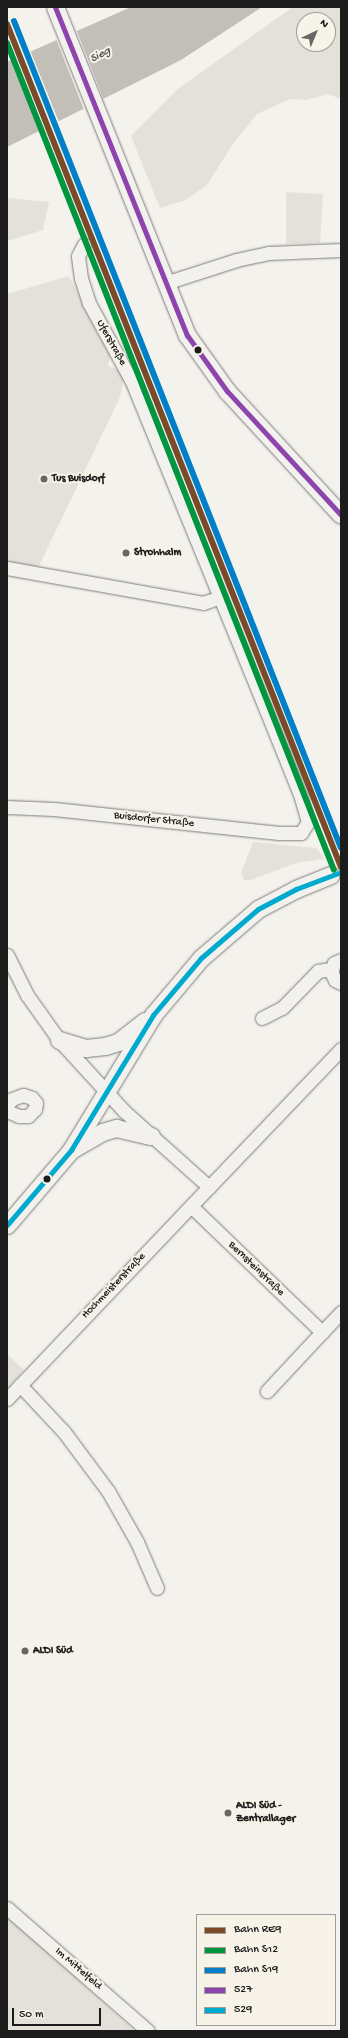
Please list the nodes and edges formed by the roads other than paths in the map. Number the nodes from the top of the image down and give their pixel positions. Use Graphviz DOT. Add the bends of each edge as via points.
graph roads {
  1 [pos="55,7"];
  2 [pos="84,244"];
  3 [pos="341,250"];
  4 [pos="165,283"];
  5 [pos="341,516"];
  6 [pos="7,568"];
  7 [pos="220,597"];
  8 [pos="7,806"];
  9 [pos="301,833"];
  10 [pos="330,875"];
  11 [pos="7,955"];
  12 [pos="336,964"];
  13 [pos="341,983"];
  14 [pos="153,1015"];
  15 [pos="262,1018"];
  16 [pos="59,1040"];
  17 [pos="341,1048"];
  18 [pos="106,1092"];
  19 [pos="7,1105"];
  20 [pos="7,1111"];
  21 [pos="150,1136"];
  22 [pos="71,1150"];
  23 [pos="209,1187"];
  24 [pos="191,1206"];
  25 [pos="7,1225"];
  26 [pos="341,1312"];
  27 [pos="322,1332"];
  28 [pos="20,1385"];
  29 [pos="267,1391"];
  30 [pos="7,1399"];
  31 [pos="157,1588"];
  32 [pos="7,1908"];
  33 [pos="148,2031"];
  1 -- 4 [label="main road"];
  2 -- 7 [label="street, Uferstraße" via="78,256 81,278 89,303 131,380"];
  3 -- 4 [label="street" via="269,253 236,260"];
  4 -- 5 [label="main road" via="187,335 198,353 227,391"];
  6 -- 7 [label="street" via="203,603"];
  7 -- 9 [label="street, Uferstraße" via="301,797 308,822"];
  8 -- 9 [label="street, Buisdorfer Straße" via="54,808 279,834"];
  10 -- 14 [label="main road" via="258,909 201,958"];
  11 -- 16 [label="street" via="27,995"];
  12 -- 13 [label="street" via="333,978"];
  12 -- 15 [label="street" via="318,971 282,1008"];
  14 -- 16 [label="main road" via="118,1042 104,1046 86,1048"];
  14 -- 18 [label="main road"];
  16 -- 18 [label="street"];
  17 -- 23 [label="street, Hochmeisterstraße"];
  18 -- 21 [label="street"];
  18 -- 22 [label="main road"];
  19 -- 20 [label="street" via="12,1099 23,1095 32,1098 36,1103 35,1109 28,1116 19,1116"];
  21 -- 22 [label="main road" via="116,1128 102,1132"];
  21 -- 23 [label="street"];
  22 -- 25 [label="main road"];
  23 -- 24 [label="street, Hochmeisterstraße"];
  24 -- 27 [label="street, Bernsteinstraße"];
  24 -- 28 [label="street, Hochmeisterstraße"];
  26 -- 27 [label="street"];
  27 -- 29 [label="street"];
  28 -- 30 [label="street, Hochmeisterstraße"];
  28 -- 31 [label="street" via="64,1432 108,1491 137,1542"];
  32 -- 33 [label="street, Im Mittelfeld"];
}
